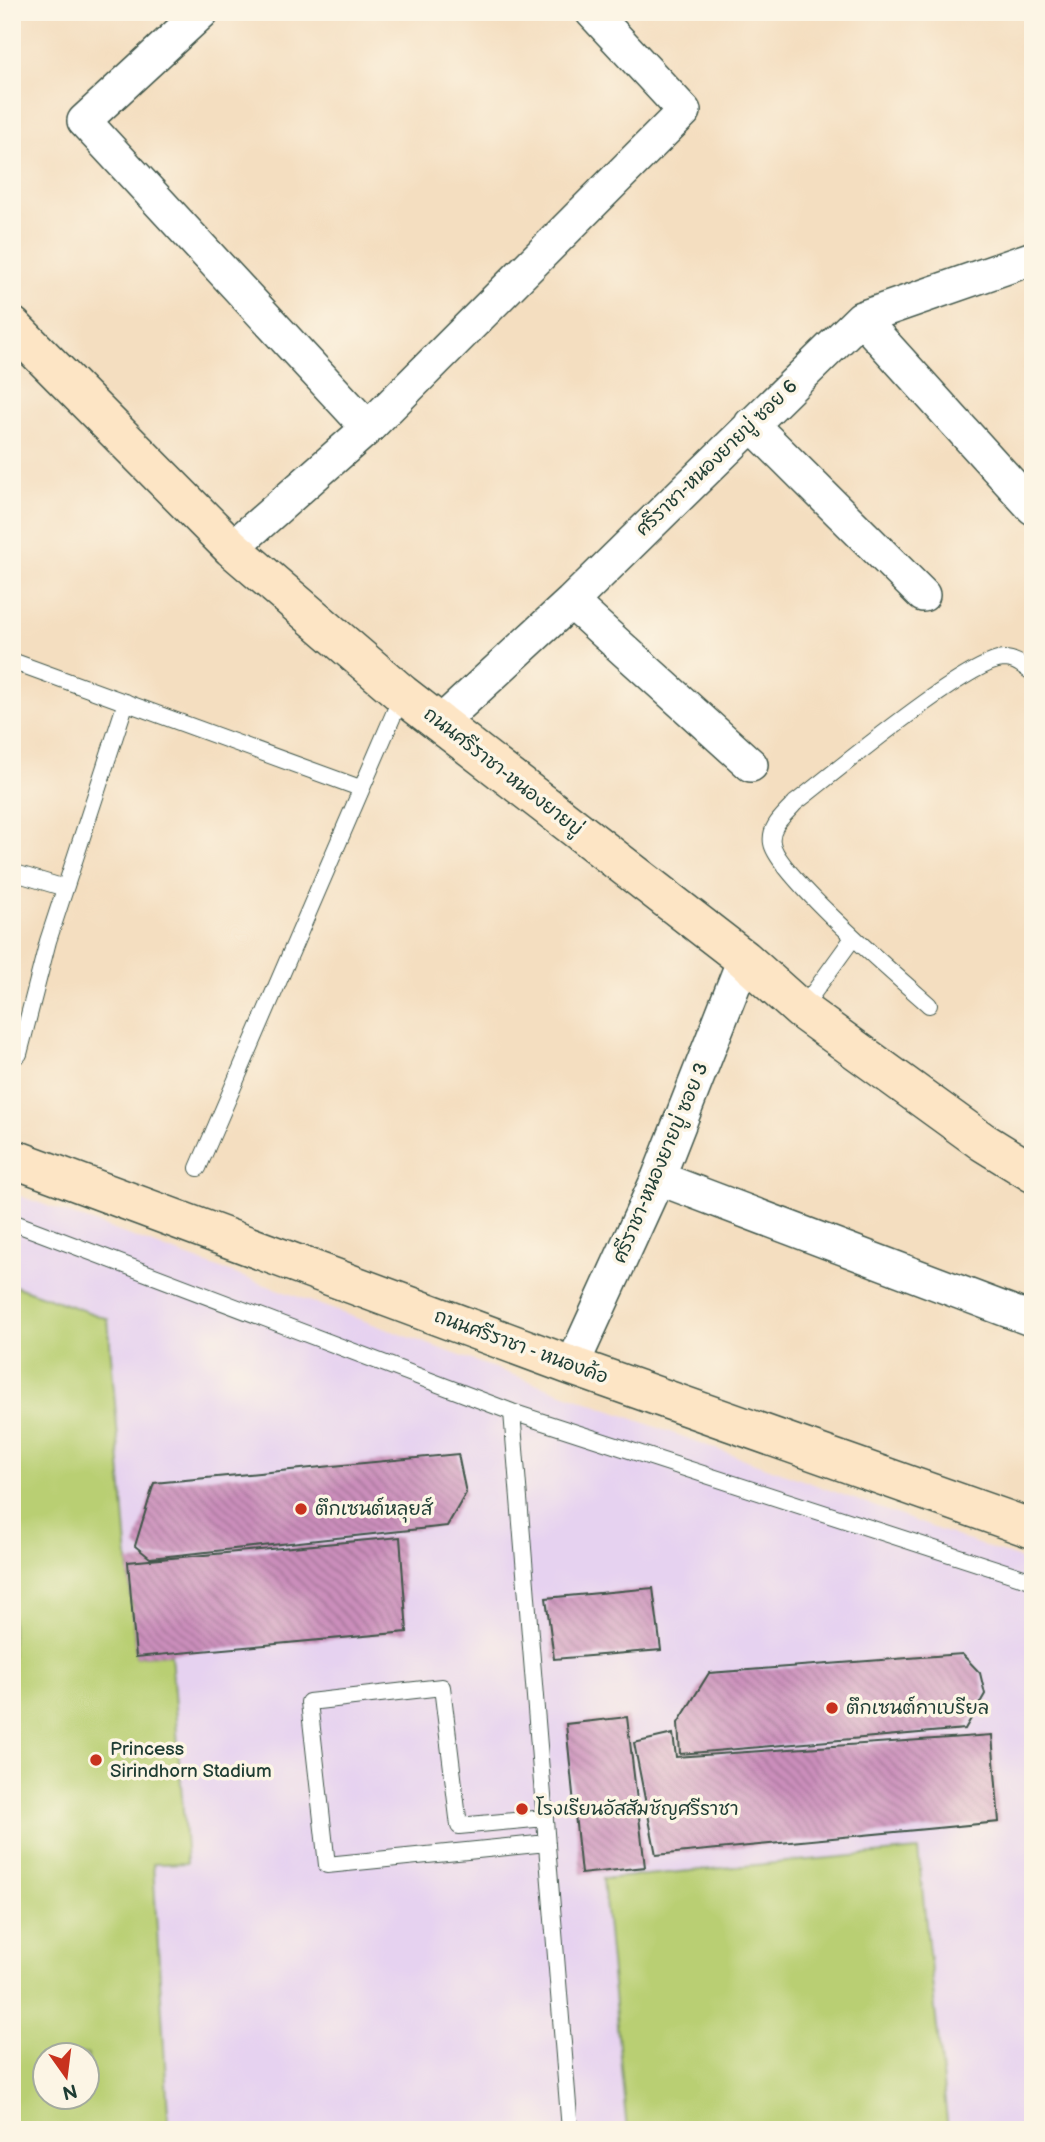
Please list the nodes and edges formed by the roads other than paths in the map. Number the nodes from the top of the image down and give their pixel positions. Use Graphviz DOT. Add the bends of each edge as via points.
graph roads {
  1 [pos="202,12"];
  2 [pos="592,12"];
  3 [pos="1033,258"];
  4 [pos="861,318"];
  5 [pos="12,326"];
  6 [pos="751,424"];
  7 [pos="369,428"];
  8 [pos="1033,508"];
  9 [pos="232,548"];
  10 [pos="923,595"];
  11 [pos="571,602"];
  12 [pos="12,661"];
  13 [pos="1033,673"];
  14 [pos="402,694"];
  15 [pos="126,702"];
  16 [pos="440,723"];
  17 [pos="751,765"];
  18 [pos="360,788"];
  19 [pos="12,872"];
  20 [pos="65,888"];
  21 [pos="853,938"];
  22 [pos="744,959"];
  23 [pos="929,1005"];
  24 [pos="800,1010"];
  25 [pos="19,1054"];
  26 [pos="12,1158"];
  27 [pos="198,1168"];
  28 [pos="1033,1173"];
  29 [pos="658,1178"];
  30 [pos="12,1222"];
  31 [pos="1033,1320"];
  32 [pos="572,1366"];
  33 [pos="512,1412"];
  34 [pos="1033,1529"];
  35 [pos="1033,1581"];
  36 [pos="545,1818"];
  37 [pos="547,1843"];
  38 [pos="570,2130"];
  1 -- 7 [label="street" via="84,121"];
  2 -- 7 [label="street" via="684,111"];
  3 -- 4 [label="street, ศรีราชา-หนองยายบู่ ซอย 6"];
  4 -- 6 [label="street, ศรีราชา-หนองยายบู่ ซอย 6"];
  4 -- 8 [label="street"];
  5 -- 9 [label="main road, ถนนศรีราชา-หนองยายบู่"];
  6 -- 10 [label="street"];
  6 -- 11 [label="street, ศรีราชา-หนองยายบู่ ซอย 6"];
  7 -- 9 [label="street"];
  9 -- 14 [label="main road, ถนนศรีราชา-หนองยายบู่"];
  11 -- 16 [label="street, ศรีราชา-หนองยายบู่ ซอย 6"];
  11 -- 17 [label="street"];
  12 -- 15 [label="lane"];
  13 -- 21 [label="lane" via="1016,661 987,662 796,803 775,826 771,842 775,852"];
  14 -- 16 [label="main road, ถนนศรีราชา-หนองยายบู่"];
  14 -- 18 [label="lane"];
  15 -- 18 [label="lane"];
  15 -- 20 [label="lane"];
  16 -- 22 [label="main road, ถนนศรีราชา-หนองยายบู่"];
  18 -- 27 [label="lane"];
  19 -- 20 [label="lane"];
  20 -- 25 [label="lane"];
  21 -- 23 [label="lane"];
  21 -- 24 [label="lane"];
  22 -- 24 [label="main road, ถนนศรีราชา-หนองยายบู่"];
  22 -- 29 [label="street, ศรีราชา-หนองยายบู่ ซอย 3"];
  24 -- 28 [label="main road, ถนนศรีราชา-หนองยายบู่"];
  26 -- 32 [label="main road, ถนนศรีราชา - หนองค้อ"];
  29 -- 31 [label="street"];
  29 -- 32 [label="street, ศรีราชา-หนองยายบู่ ซอย 3"];
  30 -- 33 [label="lane"];
  32 -- 34 [label="main road, ถนนศรีราชา - หนองค้อ"];
  33 -- 35 [label="lane"];
  33 -- 36 [label="lane"];
  36 -- 37 [label="lane"];
  36 -- 37 [label="lane" via="459,1826 442,1687 309,1702 327,1865"];
  37 -- 38 [label="lane"];
}
